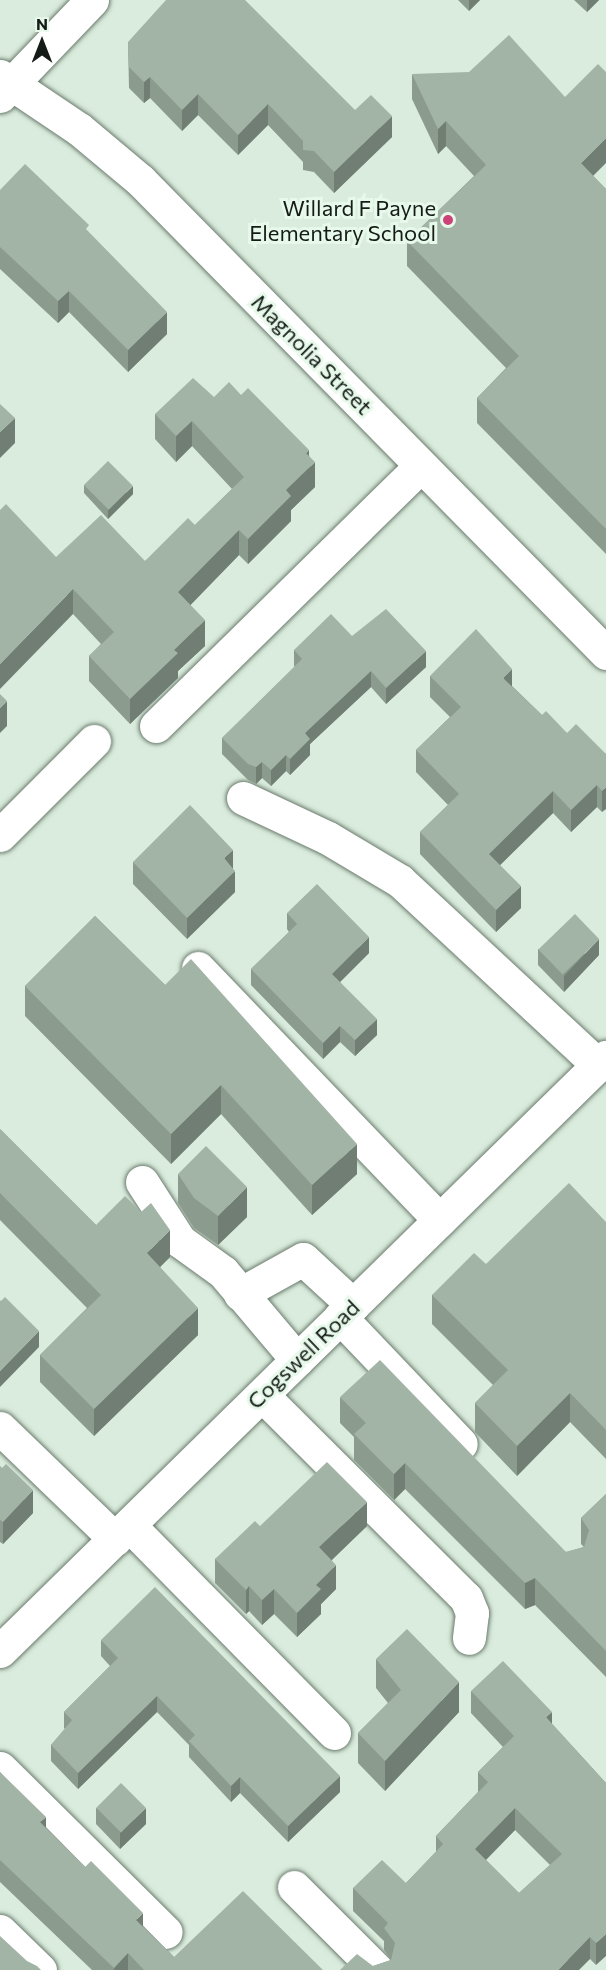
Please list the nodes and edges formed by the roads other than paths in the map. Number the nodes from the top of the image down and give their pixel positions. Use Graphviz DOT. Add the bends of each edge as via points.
graph roads {
  1 [pos="92,0"];
  2 [pos="4,85"];
  3 [pos="421,466"];
  4 [pos="606,653"];
  5 [pos="156,726"];
  6 [pos="94,741"];
  7 [pos="243,798"];
  8 [pos="0,835"];
  9 [pos="198,968"];
  10 [pos="602,1061"];
  11 [pos="142,1182"];
  12 [pos="440,1220"];
  13 [pos="240,1294"];
  14 [pos="347,1311"];
  15 [pos="297,1360"];
  16 [pos="262,1395"];
  17 [pos="0,1428"];
  18 [pos="480,1465"];
  19 [pos="122,1532"];
  20 [pos="469,1638"];
  21 [pos="0,1652"];
  22 [pos="334,1732"];
  23 [pos="0,1768"];
  24 [pos="294,1887"];
  25 [pos="0,1931"];
  26 [pos="166,1932"];
  27 [pos="40,1970"];
  28 [pos="377,1970"];
  1 -- 2 [label="street"];
  2 -- 3 [label="street, Magnolia Street" via="79,129 140,180"];
  3 -- 4 [label="street, Magnolia Street"];
  3 -- 5 [label="street"];
  6 -- 8 [label="street"];
  7 -- 10 [label="street" via="328,838 400,881"];
  9 -- 12 [label="street"];
  10 -- 12 [label="street, Cogswell Road"];
  11 -- 13 [label="street" via="180,1241 223,1272"];
  12 -- 14 [label="street, Cogswell Road"];
  13 -- 14 [label="street" via="303,1259"];
  13 -- 15 [label="street"];
  14 -- 15 [label="street, Cogswell Road"];
  14 -- 18 [label="street"];
  15 -- 16 [label="street, Cogswell Road"];
  16 -- 19 [label="street, Cogswell Road"];
  16 -- 20 [label="street" via="466,1598 472,1613"];
  17 -- 19 [label="street"];
  19 -- 21 [label="street, Cogswell Road"];
  19 -- 22 [label="street"];
  23 -- 26 [label="street"];
  24 -- 28 [label="street"];
  25 -- 27 [label="street"];
}
